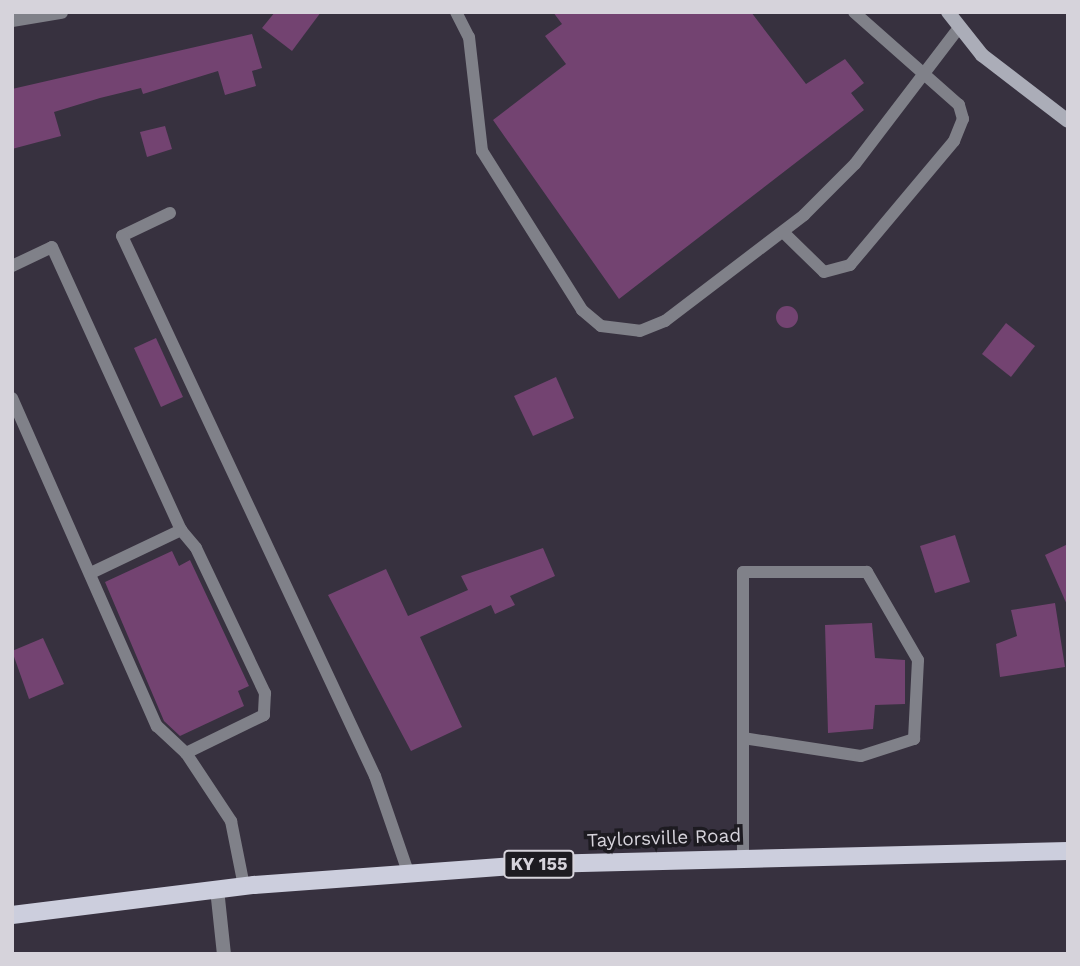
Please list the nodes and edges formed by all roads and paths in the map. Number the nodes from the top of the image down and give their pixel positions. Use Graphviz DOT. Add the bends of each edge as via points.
graph roads {
  1 [pos="61,12"];
  2 [pos="456,12"];
  3 [pos="854,12"];
  4 [pos="948,12"];
  5 [pos="12,20"];
  6 [pos="958,29"];
  7 [pos="922,72"];
  8 [pos="1068,121"];
  9 [pos="170,213"];
  10 [pos="783,232"];
  11 [pos="12,266"];
  12 [pos="12,398"];
  13 [pos="181,530"];
  14 [pos="93,572"];
  15 [pos="743,738"];
  16 [pos="186,753"];
  17 [pos="1068,851"];
  18 [pos="743,857"];
  19 [pos="408,872"];
  20 [pos="244,886"];
  21 [pos="218,889"];
  22 [pos="12,915"];
  23 [pos="224,954"];
  1 -- 5 [label="street"];
  2 -- 10 [label="lane" via="468,37 482,151 582,310 601,326 640,331 664,321"];
  3 -- 7 [label="lane"];
  4 -- 6 [label="street"];
  6 -- 7 [label="lane"];
  6 -- 8 [label="street"];
  7 -- 10 [label="lane" via="855,164"];
  7 -- 10 [label="lane" via="959,105 963,120 954,141 850,265 824,272"];
  9 -- 19 [label="lane" via="122,236 375,776"];
  11 -- 13 [label="lane" via="52,247"];
  12 -- 14 [label="lane"];
  13 -- 14 [label="lane"];
  13 -- 16 [label="lane" via="196,548 265,693 264,715"];
  14 -- 16 [label="lane" via="94,591 157,726"];
  15 -- 15 [label="lane" via="743,572 867,572 918,660 914,739 861,757"];
  15 -- 18 [label="lane"];
  16 -- 20 [label="lane" via="231,821"];
  17 -- 18 [label="main road, Taylorsville Road / KY 155"];
  18 -- 19 [label="main road, Taylorsville Road / KY 155"];
  19 -- 20 [label="main road, Taylorsville Road / KY 155"];
  20 -- 21 [label="main road, Taylorsville Road / KY 155"];
  21 -- 22 [label="main road, Taylorsville Road / KY 155"];
  21 -- 23 [label="street"];
}
